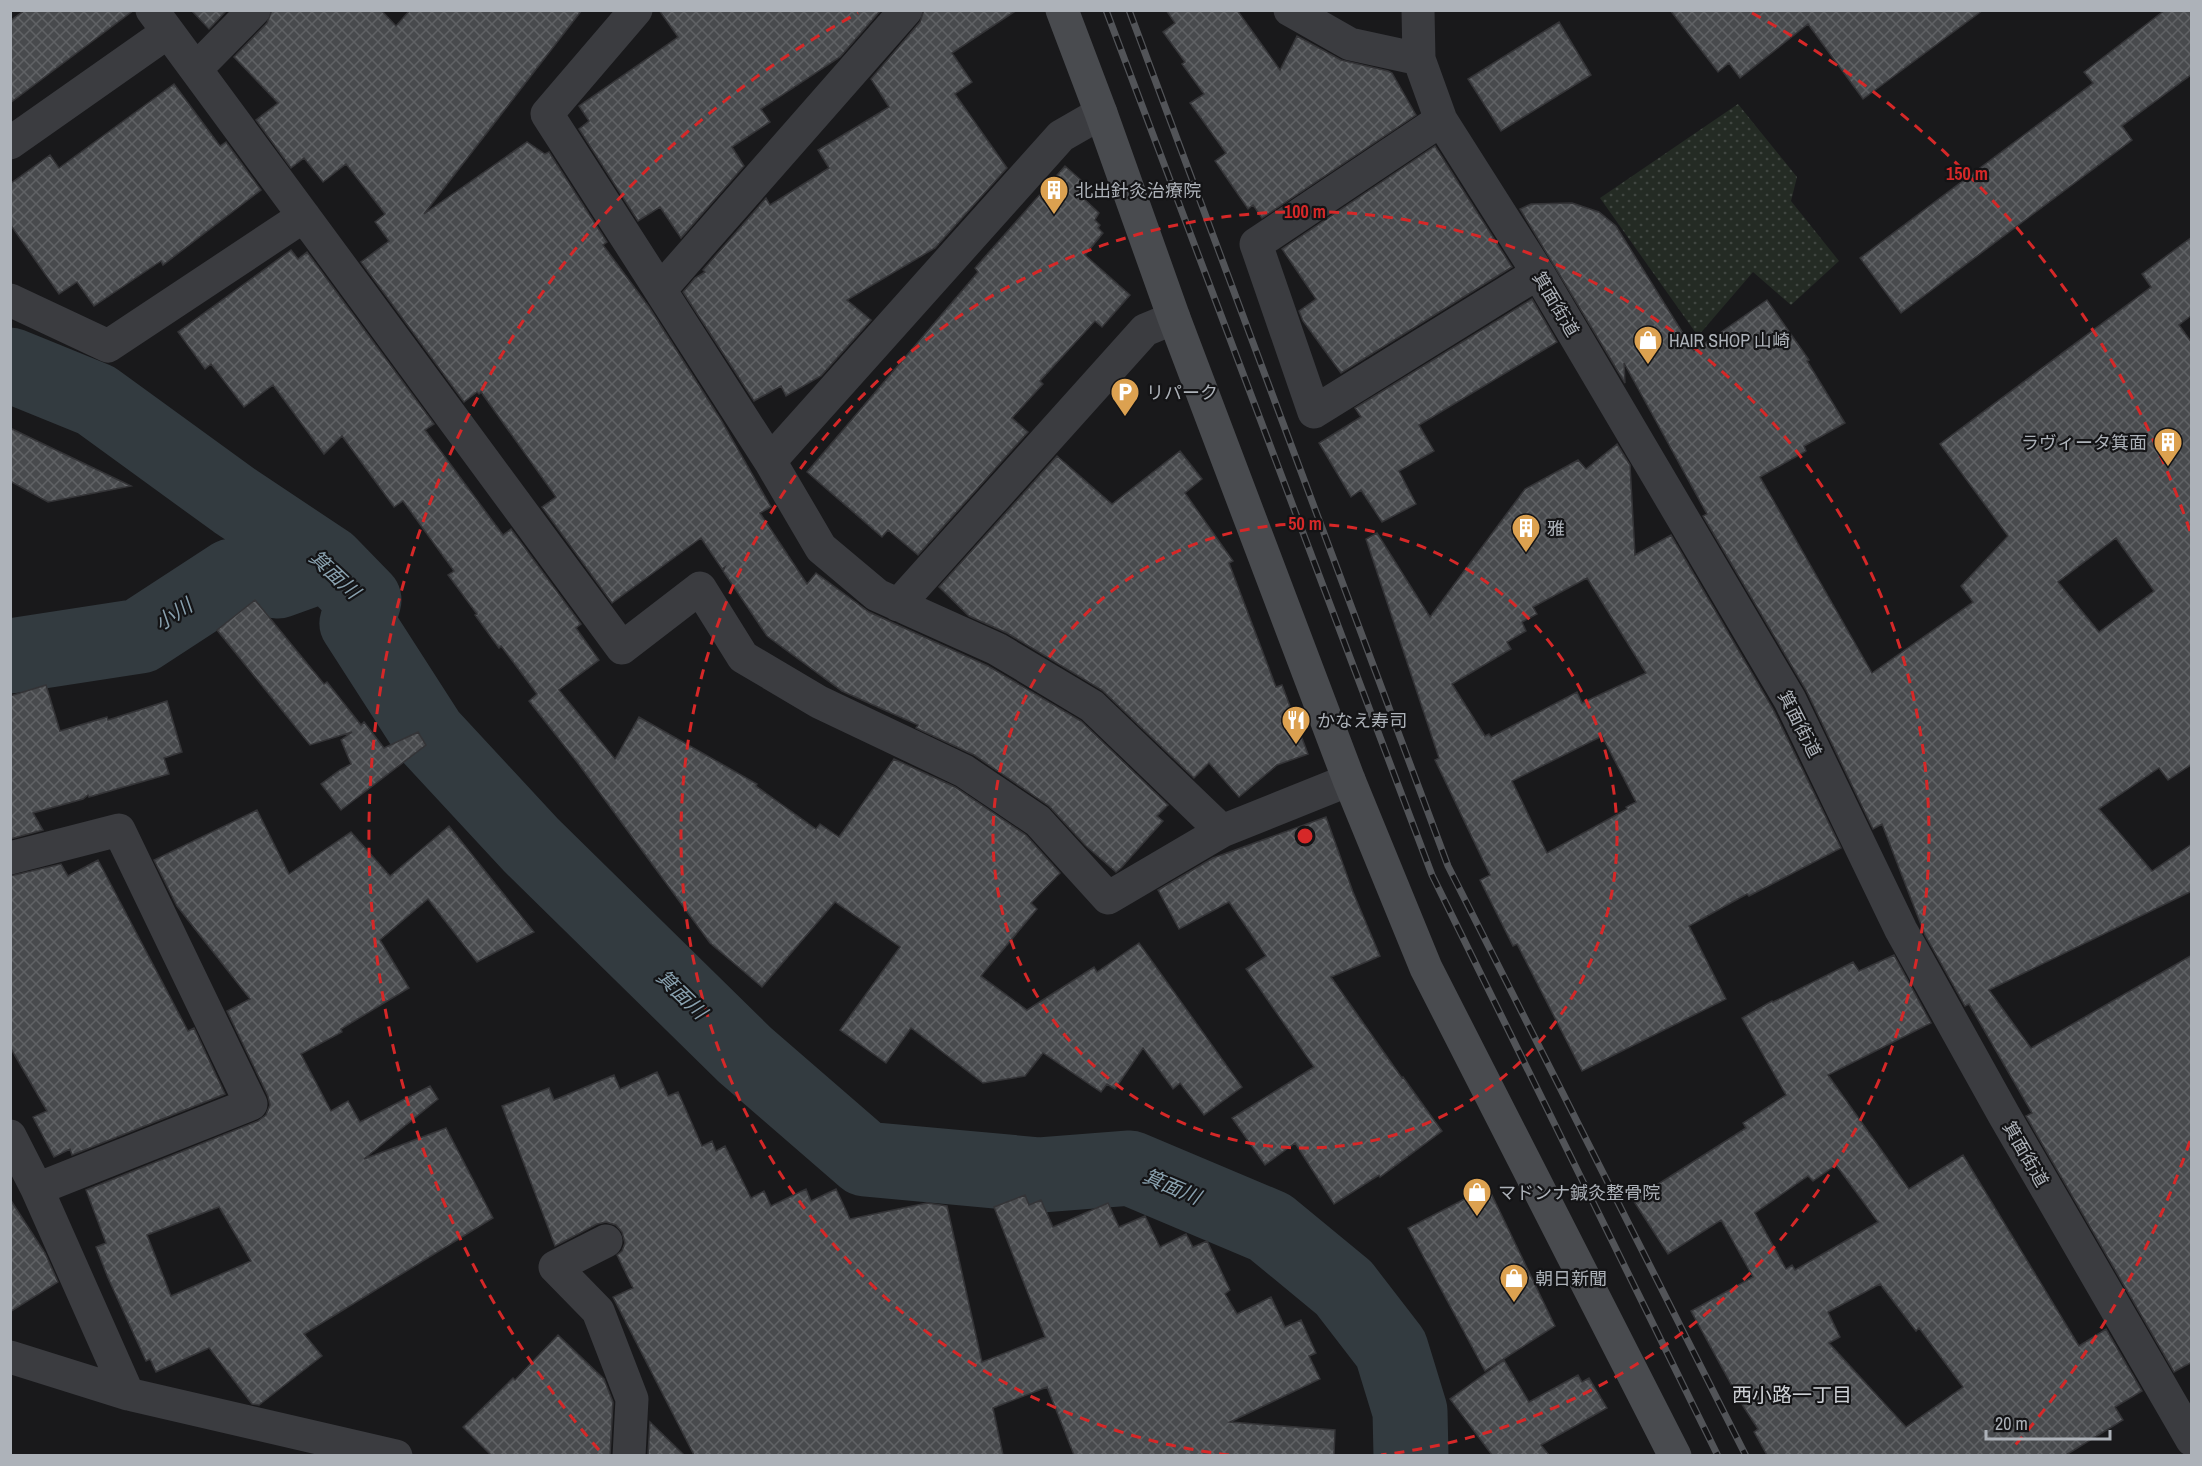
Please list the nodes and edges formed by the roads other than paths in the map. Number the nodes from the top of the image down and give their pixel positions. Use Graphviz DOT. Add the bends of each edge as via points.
graph roads {
  1 [pos="254,10"];
  2 [pos="636,10"];
  3 [pos="906,10"];
  4 [pos="1062,10"];
  5 [pos="1290,10"];
  6 [pos="1418,10"];
  7 [pos="160,21"];
  8 [pos="1419,59"];
  9 [pos="196,69"];
  10 [pos="1101,113"];
  11 [pos="1441,120"];
  12 [pos="10,143"];
  13 [pos="304,216"];
  14 [pos="1538,273"];
  15 [pos="660,290"];
  16 [pos="10,300"];
  17 [pos="1174,318"];
  18 [pos="770,462"];
  19 [pos="898,604"];
  20 [pos="1349,780"];
  21 [pos="1222,831"];
  22 [pos="10,858"];
  23 [pos="10,1137"];
  24 [pos="37,1189"];
  25 [pos="606,1241"];
  26 [pos="10,1357"];
  27 [pos="128,1394"];
  28 [pos="2192,1440"];
  29 [pos="2192,1450"];
  30 [pos="396,1455"];
  31 [pos="629,1455"];
  32 [pos="1675,1455"];
  33 [pos="2189,1455"];
  1 -- 9 [label="street"];
  2 -- 15 [label="street" via="547,114"];
  3 -- 15 [label="street"];
  4 -- 10 [label="street"];
  5 -- 8 [label="street" via="1350,44"];
  6 -- 8 [label="street, 箕面街道"];
  7 -- 9 [label="street"];
  7 -- 12 [label="street"];
  8 -- 11 [label="street, 箕面街道"];
  9 -- 13 [label="street"];
  10 -- 17 [label="street"];
  10 -- 18 [label="street" via="1061,136"];
  11 -- 14 [label="street, 箕面街道"];
  11 -- 14 [label="street" via="1256,244 1314,412"];
  13 -- 16 [label="street" via="108,346"];
  13 -- 21 [label="street" via="621,648 700,588 743,657 819,702 964,771 1038,821 1108,898"];
  14 -- 28 [label="street, 箕面街道" via="1790,700 1901,930"];
  15 -- 18 [label="street"];
  17 -- 19 [label="street" via="1145,330"];
  17 -- 20 [label="street"];
  18 -- 19 [label="street" via="821,548 877,595"];
  19 -- 21 [label="street" via="997,649 1092,706"];
  20 -- 21 [label="street"];
  20 -- 32 [label="street" via="1426,969"];
  22 -- 24 [label="street" via="119,830 251,1104"];
  23 -- 24 [label="street"];
  24 -- 27 [label="street"];
  25 -- 31 [label="street" via="555,1267 598,1311 632,1399"];
  26 -- 27 [label="street"];
  27 -- 30 [label="street"];
  29 -- 33 [label="street"];
}
